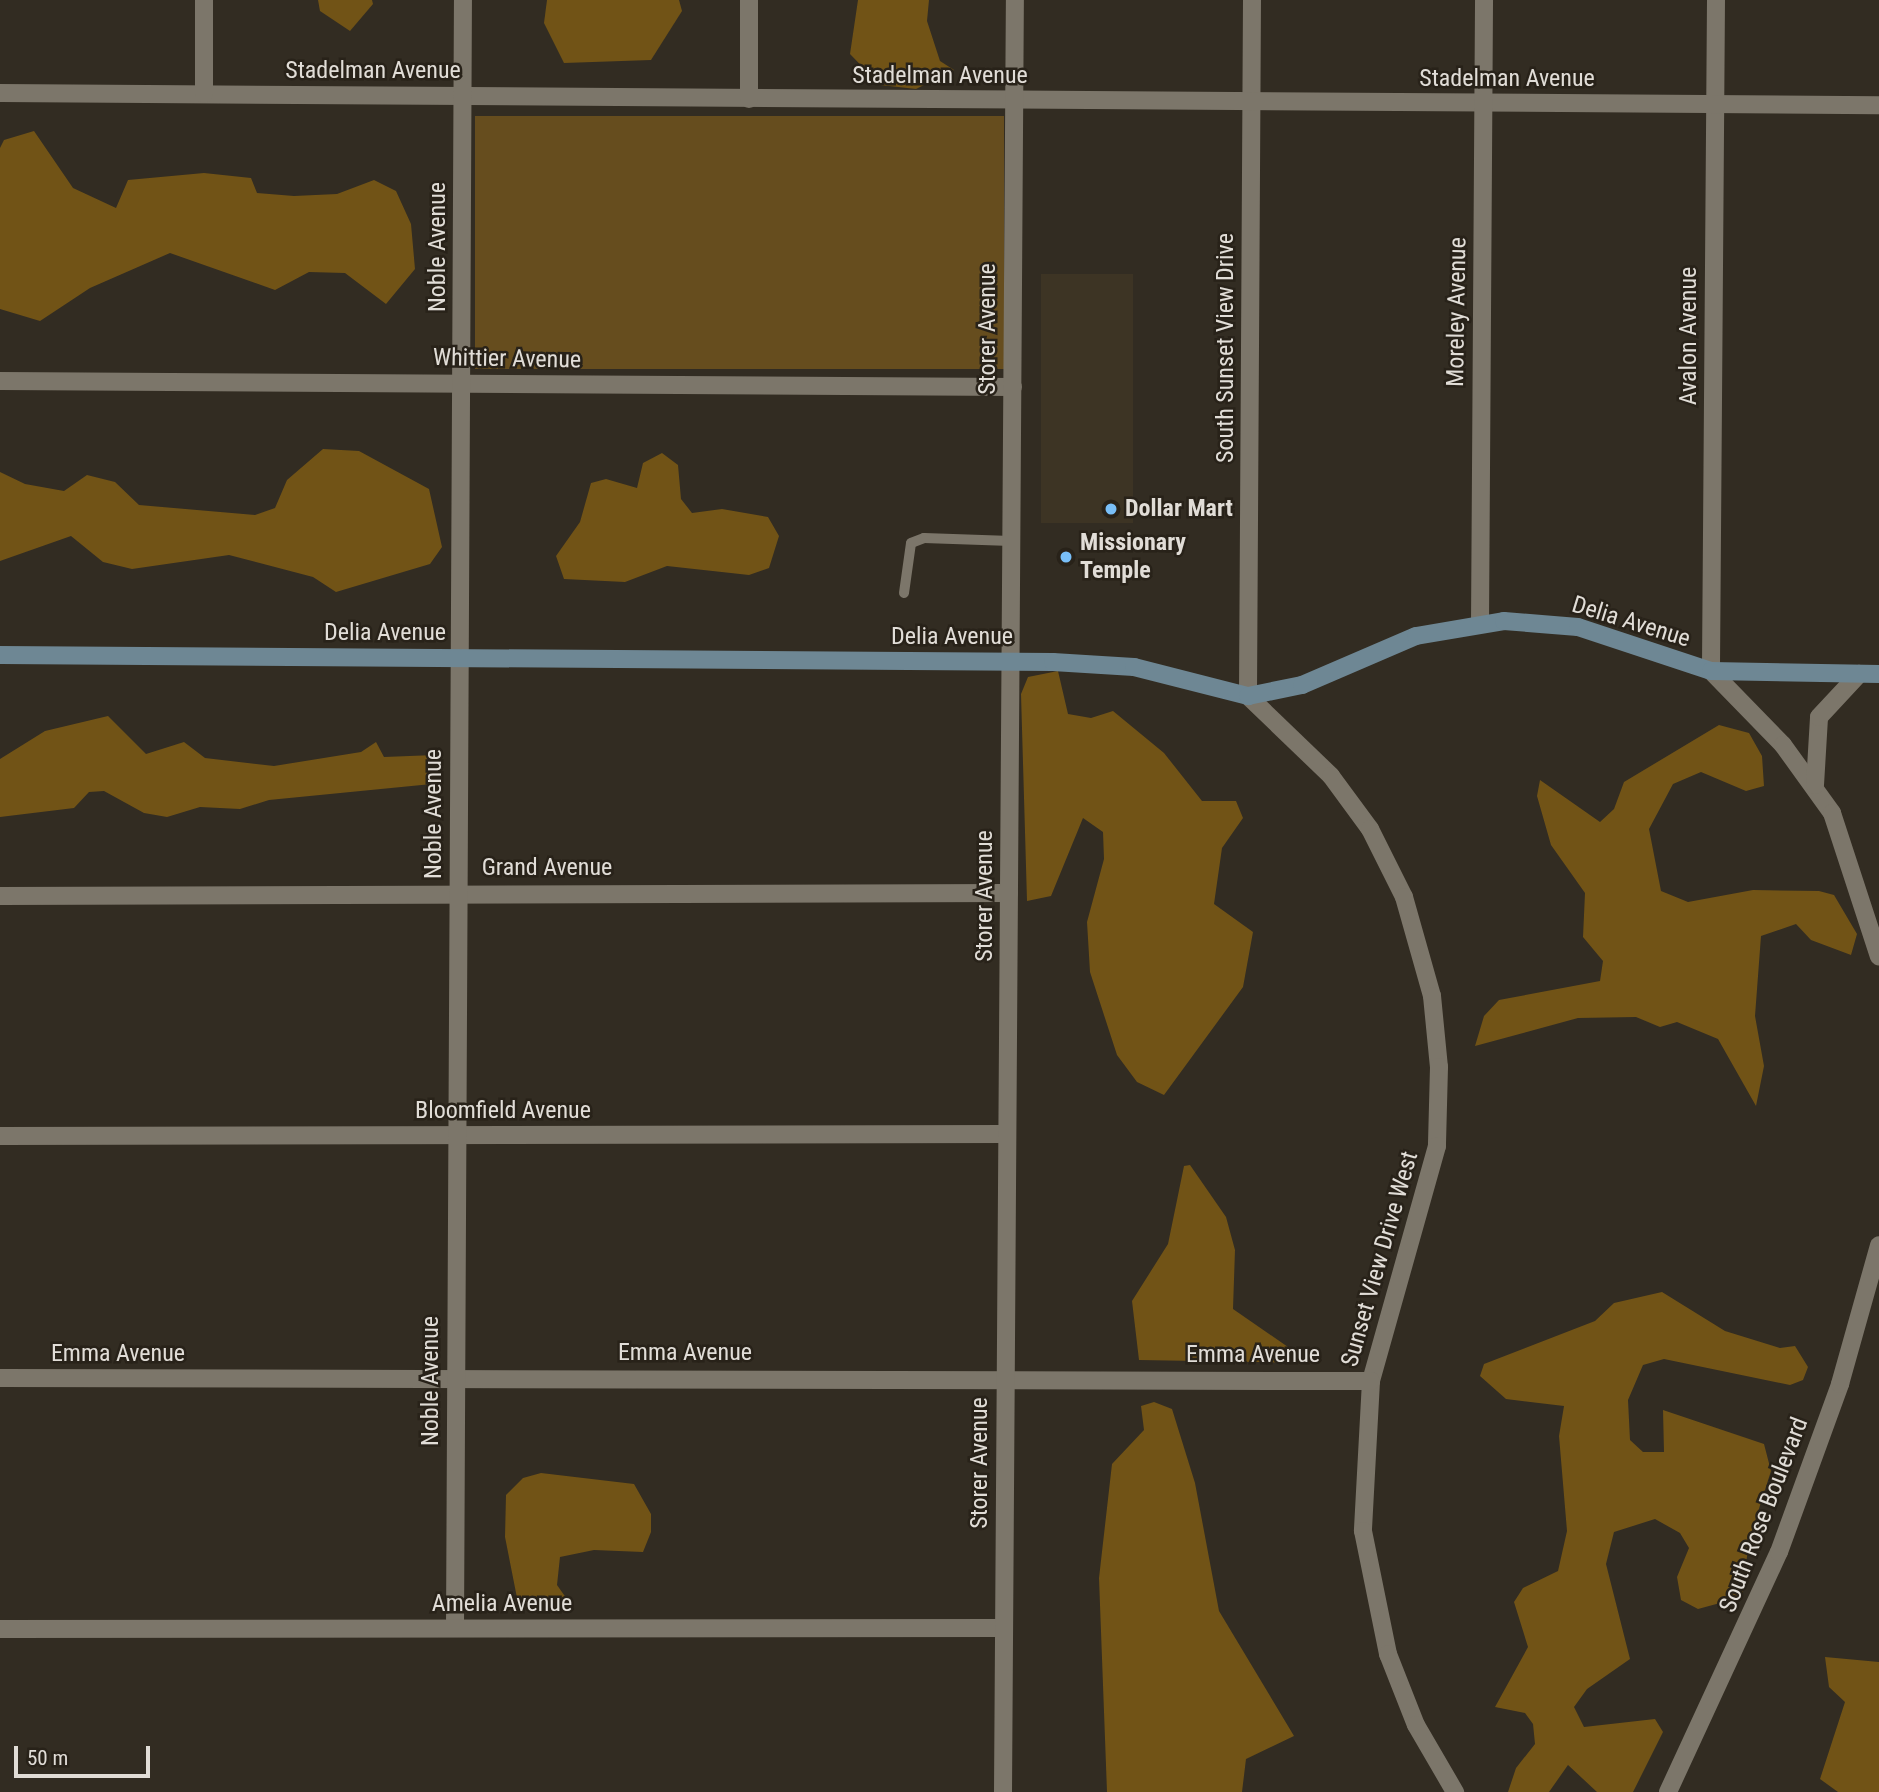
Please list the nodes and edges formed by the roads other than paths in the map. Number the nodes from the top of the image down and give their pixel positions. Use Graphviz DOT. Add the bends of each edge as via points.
graph roads {
  1 [pos="204,0"];
  2 [pos="463,0"];
  3 [pos="749,0"];
  4 [pos="1015,0"];
  5 [pos="1252,0"];
  6 [pos="1484,0"];
  7 [pos="1716,0"];
  8 [pos="0,93"];
  9 [pos="204,94"];
  10 [pos="462,96"];
  11 [pos="748,99"];
  12 [pos="1014,100"];
  13 [pos="1251,102"];
  14 [pos="1484,103"];
  15 [pos="1715,104"];
  16 [pos="1879,105"];
  17 [pos="0,381"];
  18 [pos="462,383"];
  19 [pos="1013,387"];
  20 [pos="1011,541"];
  21 [pos="904,593"];
  22 [pos="1480,624"];
  23 [pos="0,655"];
  24 [pos="460,659"];
  25 [pos="1010,662"];
  26 [pos="1710,671"];
  27 [pos="1860,674"];
  28 [pos="1879,674"];
  29 [pos="1248,696"];
  30 [pos="1815,785"];
  31 [pos="458,892"];
  32 [pos="1009,893"];
  33 [pos="0,896"];
  34 [pos="1879,957"];
  35 [pos="1006,1134"];
  36 [pos="457,1135"];
  37 [pos="0,1136"];
  38 [pos="1879,1245"];
  39 [pos="0,1378"];
  40 [pos="456,1378"];
  41 [pos="1005,1378"];
  42 [pos="1371,1381"];
  43 [pos="455,1628"];
  44 [pos="1004,1628"];
  45 [pos="0,1629"];
  46 [pos="1003,1792"];
  47 [pos="1455,1792"];
  48 [pos="1668,1792"];
  1 -- 9 [label="street"];
  2 -- 10 [label="street, Noble Avenue"];
  3 -- 11 [label="street"];
  4 -- 12 [label="street, Storer Avenue"];
  5 -- 13 [label="street, South Sunset View Drive"];
  6 -- 14 [label="street, Moreley Avenue"];
  7 -- 15 [label="street, Avalon Avenue"];
  8 -- 9 [label="street, Stadelman Avenue"];
  9 -- 10 [label="street, Stadelman Avenue"];
  10 -- 11 [label="street, Stadelman Avenue"];
  10 -- 18 [label="street, Noble Avenue"];
  11 -- 12 [label="street, Stadelman Avenue"];
  12 -- 13 [label="street, Stadelman Avenue"];
  12 -- 19 [label="street, Storer Avenue"];
  13 -- 14 [label="street, Stadelman Avenue"];
  13 -- 29 [label="street, South Sunset View Drive"];
  14 -- 15 [label="street, Stadelman Avenue"];
  14 -- 22 [label="street, Moreley Avenue"];
  15 -- 16 [label="street, Stadelman Avenue"];
  15 -- 26 [label="street, Avalon Avenue"];
  17 -- 18 [label="street, Whittier Avenue"];
  18 -- 19 [label="street, Whittier Avenue"];
  18 -- 24 [label="street, Noble Avenue"];
  19 -- 20 [label="street, Storer Avenue"];
  20 -- 21 [label="lane" via="924,538 911,543"];
  20 -- 25 [label="street, Storer Avenue"];
  22 -- 26 [label="street, Delia Avenue" via="1578,627"];
  22 -- 29 [label="street, Delia Avenue" via="1416,636 1302,685"];
  23 -- 24 [label="street, Delia Avenue"];
  24 -- 25 [label="street, Delia Avenue"];
  24 -- 31 [label="street, Noble Avenue"];
  25 -- 29 [label="street, Delia Avenue" via="1134,667"];
  25 -- 32 [label="street, Storer Avenue"];
  26 -- 27 [label="street, Delia Avenue"];
  26 -- 30 [label="street"];
  27 -- 28 [label="street, Delia Avenue"];
  27 -- 30 [label="street" via="1819,718 1813,739"];
  29 -- 42 [label="street, Sunset View Drive West" via="1331,776 1370,829 1404,897 1432,996 1437,1146"];
  30 -- 34 [label="street" via="1846,843"];
  31 -- 32 [label="street, Grand Avenue"];
  31 -- 33 [label="street, Grand Avenue"];
  31 -- 36 [label="street, Noble Avenue"];
  32 -- 35 [label="street, Storer Avenue"];
  35 -- 36 [label="street, Bloomfield Avenue"];
  35 -- 41 [label="street, Storer Avenue"];
  36 -- 37 [label="street, Bloomfield Avenue"];
  36 -- 40 [label="street, Noble Avenue"];
  38 -- 48 [label="street, South Rose Boulevard" via="1840,1384 1784,1540"];
  39 -- 40 [label="street, Emma Avenue"];
  40 -- 41 [label="street, Emma Avenue"];
  40 -- 43 [label="street, Noble Avenue"];
  41 -- 42 [label="street, Emma Avenue"];
  41 -- 44 [label="street, Storer Avenue"];
  42 -- 47 [label="street, Sunset View Drive West" via="1362,1474 1375,1610 1416,1725"];
  43 -- 44 [label="street, Amelia Avenue"];
  43 -- 45 [label="street, Amelia Avenue"];
  44 -- 46 [label="street, Storer Avenue"];
}
